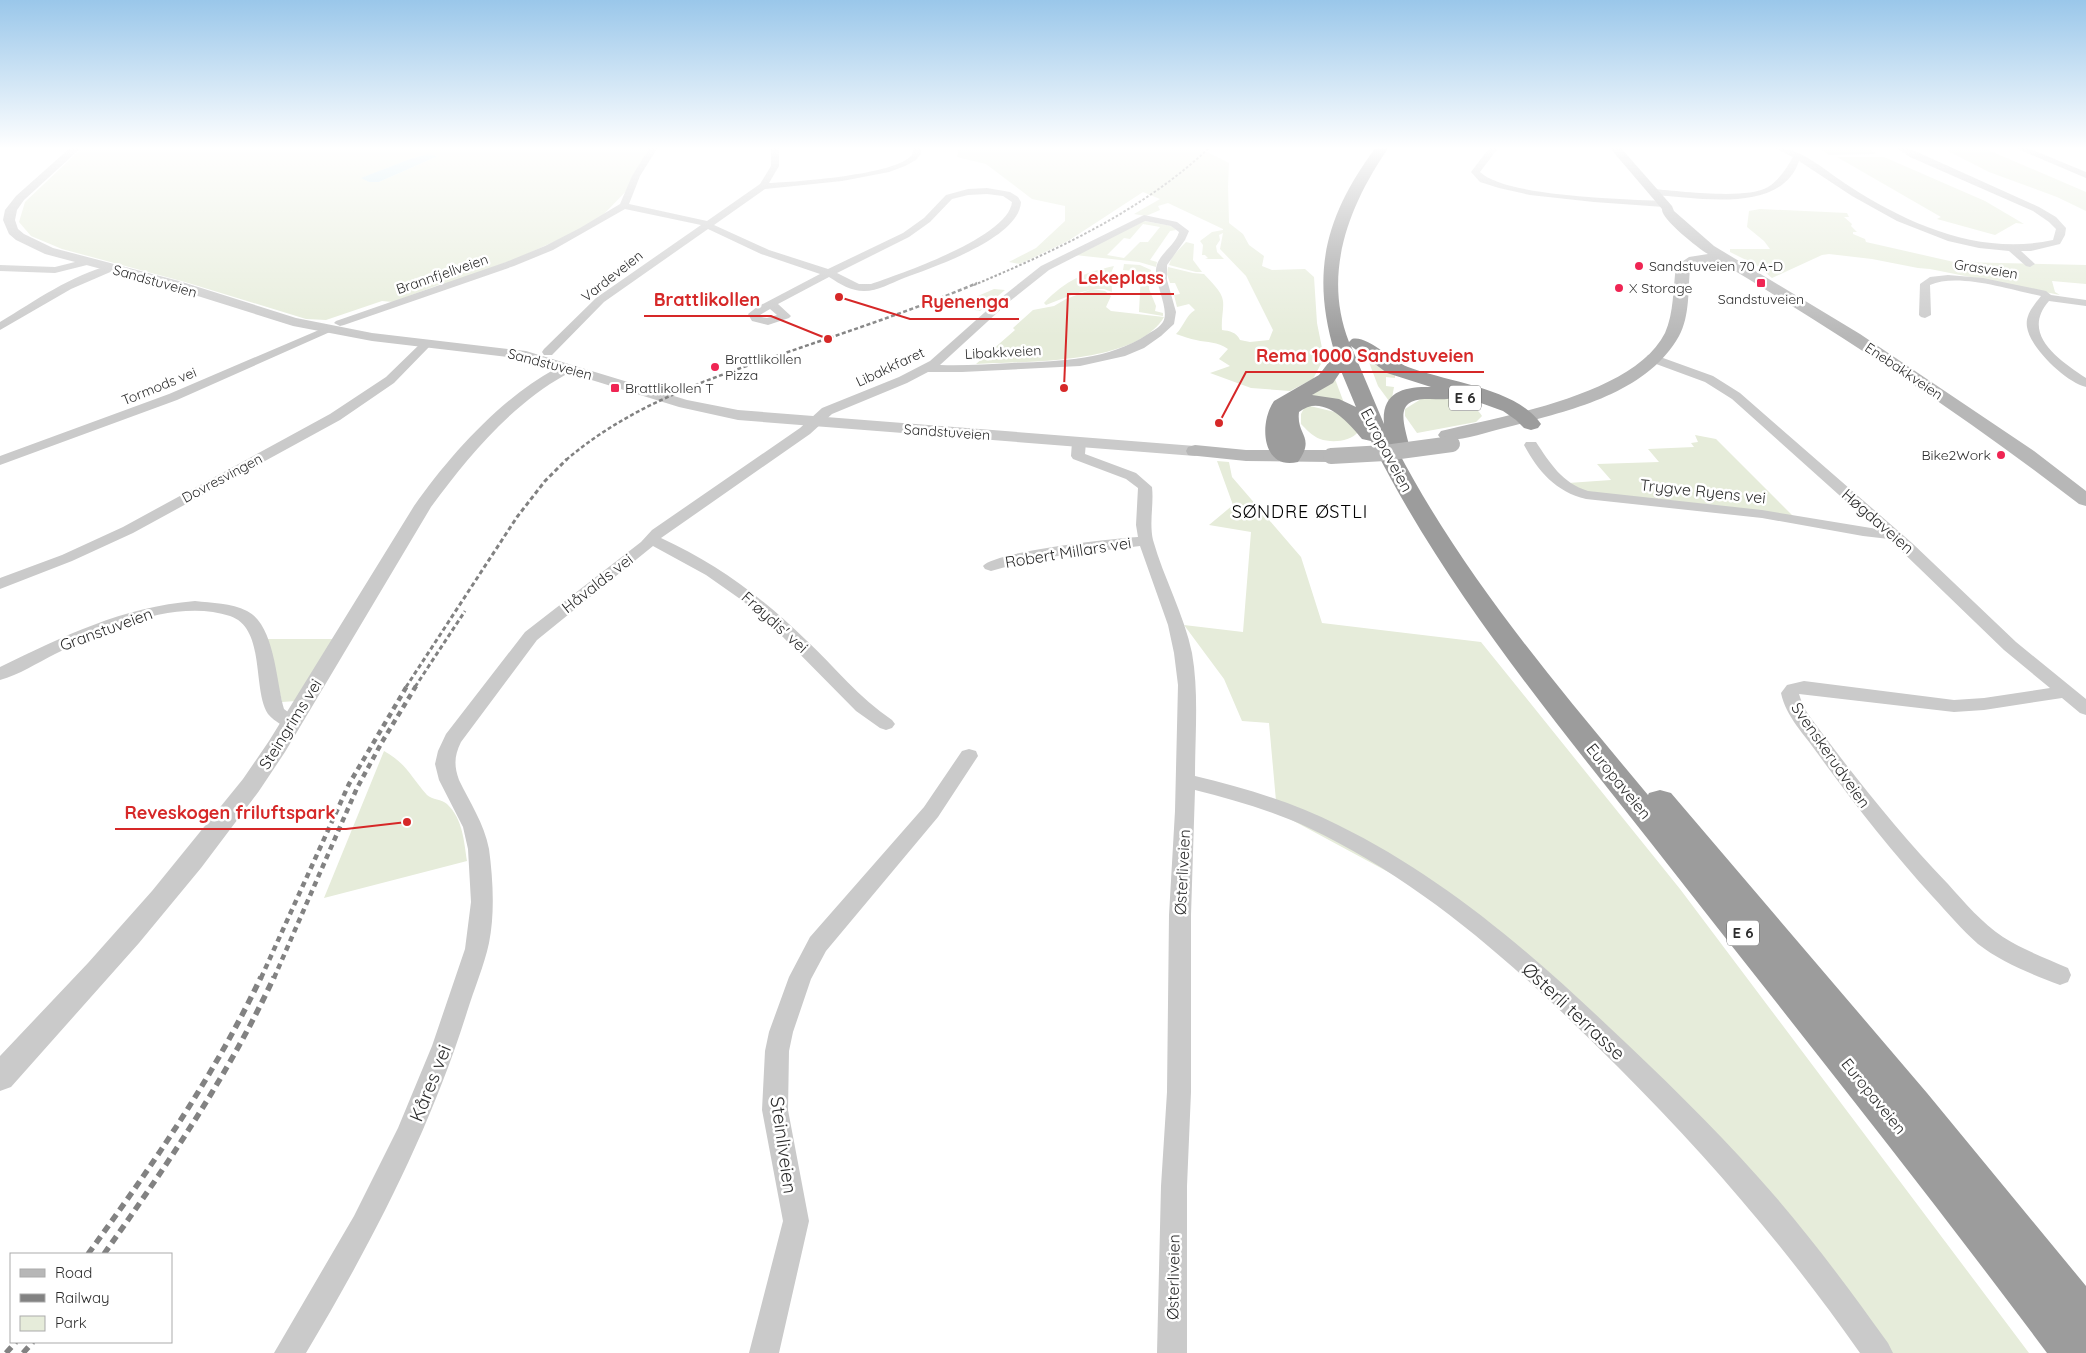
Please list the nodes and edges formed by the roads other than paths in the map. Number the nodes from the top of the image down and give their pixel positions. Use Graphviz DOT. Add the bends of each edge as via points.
graph roads {
  1 [pos="11,210"];
  2 [pos="617,210"];
  3 [pos="643,210"];
  4 [pos="730,210"];
  5 [pos="936,210"];
  6 [pos="1014,210"];
  7 [pos="1345,210"];
  8 [pos="1360,210"];
  9 [pos="1667,210"];
  10 [pos="1886,210"];
  11 [pos="2040,210"];
  12 [pos="709,225"];
  13 [pos="1177,225"];
  14 [pos="1352,237"];
  15 [pos="2011,248"];
  16 [pos="1719,254"];
  17 [pos="87,262"];
  18 [pos="2030,264"];
  19 [pos="0,268"];
  20 [pos="110,268"];
  21 [pos="829,273"];
  22 [pos="2046,296"];
  23 [pos="772,303"];
  24 [pos="2086,303"];
  25 [pos="1925,315"];
  26 [pos="340,323"];
  27 [pos="0,326"];
  28 [pos="326,330"];
  29 [pos="426,344"];
  30 [pos="1348,347"];
  31 [pos="548,352"];
  32 [pos="1652,358"];
  33 [pos="568,368"];
  34 [pos="928,368"];
  35 [pos="2086,384"];
  36 [pos="1353,416"];
  37 [pos="1523,420"];
  38 [pos="814,422"];
  39 [pos="1080,442"];
  40 [pos="1531,444"];
  41 [pos="1195,451"];
  42 [pos="1288,451"];
  43 [pos="1393,451"];
  44 [pos="0,461"];
  45 [pos="2086,500"];
  46 [pos="1892,535"];
  47 [pos="651,539"];
  48 [pos="1146,541"];
  49 [pos="991,566"];
  50 [pos="0,584"];
  51 [pos="0,674"];
  52 [pos="2065,692"];
  53 [pos="2086,709"];
  54 [pos="291,723"];
  55 [pos="886,724"];
  56 [pos="970,756"];
  57 [pos="1185,780"];
  58 [pos="456,790"];
  59 [pos="2060,975"];
  60 [pos="0,1077"];
  61 [pos="2086,1321"];
  62 [pos="289,1353"];
  63 [pos="764,1353"];
  64 [pos="1172,1353"];
  65 [pos="1878,1353"];
  66 [pos="2075,1353"];
  1 -- 17 [label="street" via="9,220 13,231 28,242"];
  2 -- 26 [label="street, Brannfjellveien" via="531,256"];
  3 -- 12 [label="street"];
  4 -- 12 [label="street, Vardeveien"];
  5 -- 21 [label="street" via="906,235"];
  6 -- 21 [label="street" via="992,234 974,245 933,264 865,288"];
  7 -- 30 [label="highway, Europaveien / E 6" via="1332,254 1331,289 1335,322"];
  8 -- 14 [label="highway"];
  9 -- 16 [label="main road, Enebakkveien" via="1690,234"];
  10 -- 15 [label="street" via="1931,233 1974,244"];
  11 -- 15 [label="street" via="2062,229 2056,242 2038,247"];
  12 -- 21 [label="street" via="771,254"];
  12 -- 31 [label="street, Vardeveien" via="600,300"];
  13 -- 34 [label="street, Libakkfaret" via="1140,219 1045,268"];
  13 -- 34 [label="street, Libakkveien" via="1184,230 1183,236 1165,258 1160,277 1171,314 1169,322 1151,338 1106,357 1064,363 956,370"];
  15 -- 18 [label="street"];
  16 -- 32 [label="main road, Sandstuveien" via="1684,266 1676,325 1668,341"];
  16 -- 45 [label="main road, Enebakkveien" via="1848,333"];
  17 -- 19 [label="street, Sandstuveien" via="55,270"];
  17 -- 20 [label="street, Sandstuveien"];
  20 -- 27 [label="street" via="54,294"];
  20 -- 28 [label="street, Sandstuveien"];
  21 -- 23 [label="street"];
  22 -- 24 [label="street, Grasveien"];
  22 -- 25 [label="street, Grasveien" via="1966,278 1936,278 1925,284"];
  22 -- 35 [label="street" via="2031,322 2035,337 2054,360"];
  28 -- 29 [label="street, Sandstuveien"];
  28 -- 44 [label="street, Tormods vei" via="174,397"];
  29 -- 33 [label="street, Sandstuveien" via="506,352"];
  29 -- 50 [label="street, Dovresvingen" via="390,380 335,417 128,530"];
  30 -- 36 [label="highway, E 6"];
  30 -- 37 [label="highway, E 6" via="1399,371 1504,404"];
  30 -- 42 [label="highway" via="1322,382 1281,405 1276,418 1277,443"];
  30 -- 43 [label="highway, Europaveien / E 6" via="1368,415"];
  32 -- 37 [label="main road, Sandstuveien" via="1620,382 1585,399"];
  32 -- 46 [label="street, Høgdaveien" via="1709,379 1736,396"];
  33 -- 38 [label="street, Sandstuveien" via="708,410"];
  33 -- 54 [label="street, Steingrims vei" via="539,384 501,417 438,485"];
  34 -- 38 [label="street, Libakkfaret" via="828,411"];
  36 -- 42 [label="highway, E 6" via="1345,409 1326,402 1305,402 1294,406 1288,414 1290,431 1296,439"];
  36 -- 43 [label="highway, E 6"];
  37 -- 42 [label="main road, Sandstuveien, bridge" via="1385,453"];
  37 -- 43 [label="highway, E 6" via="1455,396 1416,394 1395,403"];
  38 -- 39 [label="street, Sandstuveien"];
  38 -- 47 [label="street, Håvalds vei"];
  39 -- 41 [label="street, Sandstuveien"];
  39 -- 48 [label="street, Østerliveien" via="1078,456 1131,476 1145,487 1143,525"];
  40 -- 46 [label="street, Trygve Ryens vei" via="1560,483 1568,490 1586,496 1762,514"];
  41 -- 42 [label="main road, Sandstuveien" via="1219,455"];
  43 -- 61 [label="highway, Europaveien / E 6" via="1544,659 1602,732 1913,1106"];
  43 -- 66 [label="highway, Europaveien / E 6" via="1440,541 1518,654 1923,1157"];
  46 -- 52 [label="street, Høgdaveien" via="1940,576 1979,618"];
  47 -- 55 [label="street, Frøydis' vei" via="710,569 748,596 802,644 856,702"];
  47 -- 58 [label="street, Håvalds vei" via="557,614 522,648 447,751 447,774"];
  48 -- 49 [label="street, Robert Millars vei" via="1048,553"];
  48 -- 57 [label="street, Østerliveien" via="1183,653 1187,685"];
  51 -- 54 [label="street, Granstuveien" via="89,632 138,615 184,607 218,608 237,612 251,621 267,668 276,712"];
  52 -- 53 [label="street, Høgdaveien"];
  52 -- 59 [label="street, Svenskerudveien" via="1954,706 1804,687 1790,693 1807,725 1863,802 1970,923 2006,950"];
  54 -- 60 [label="street, Steingrims vei" via="215,833 92,979"];
  56 -- 63 [label="street, Steinliveien" via="931,812 818,944 800,977 781,1032 777,1051 776,1110 796,1220"];
  57 -- 64 [label="street, Østerliveien"];
  57 -- 65 [label="street, Østerli terrasse" via="1262,802 1332,830 1402,870 1501,943 1654,1086 1742,1179 1840,1300"];
  58 -- 62 [label="street, Kåres vei" via="473,825 480,856 478,942 450,1033 415,1122 345,1258"];
}
